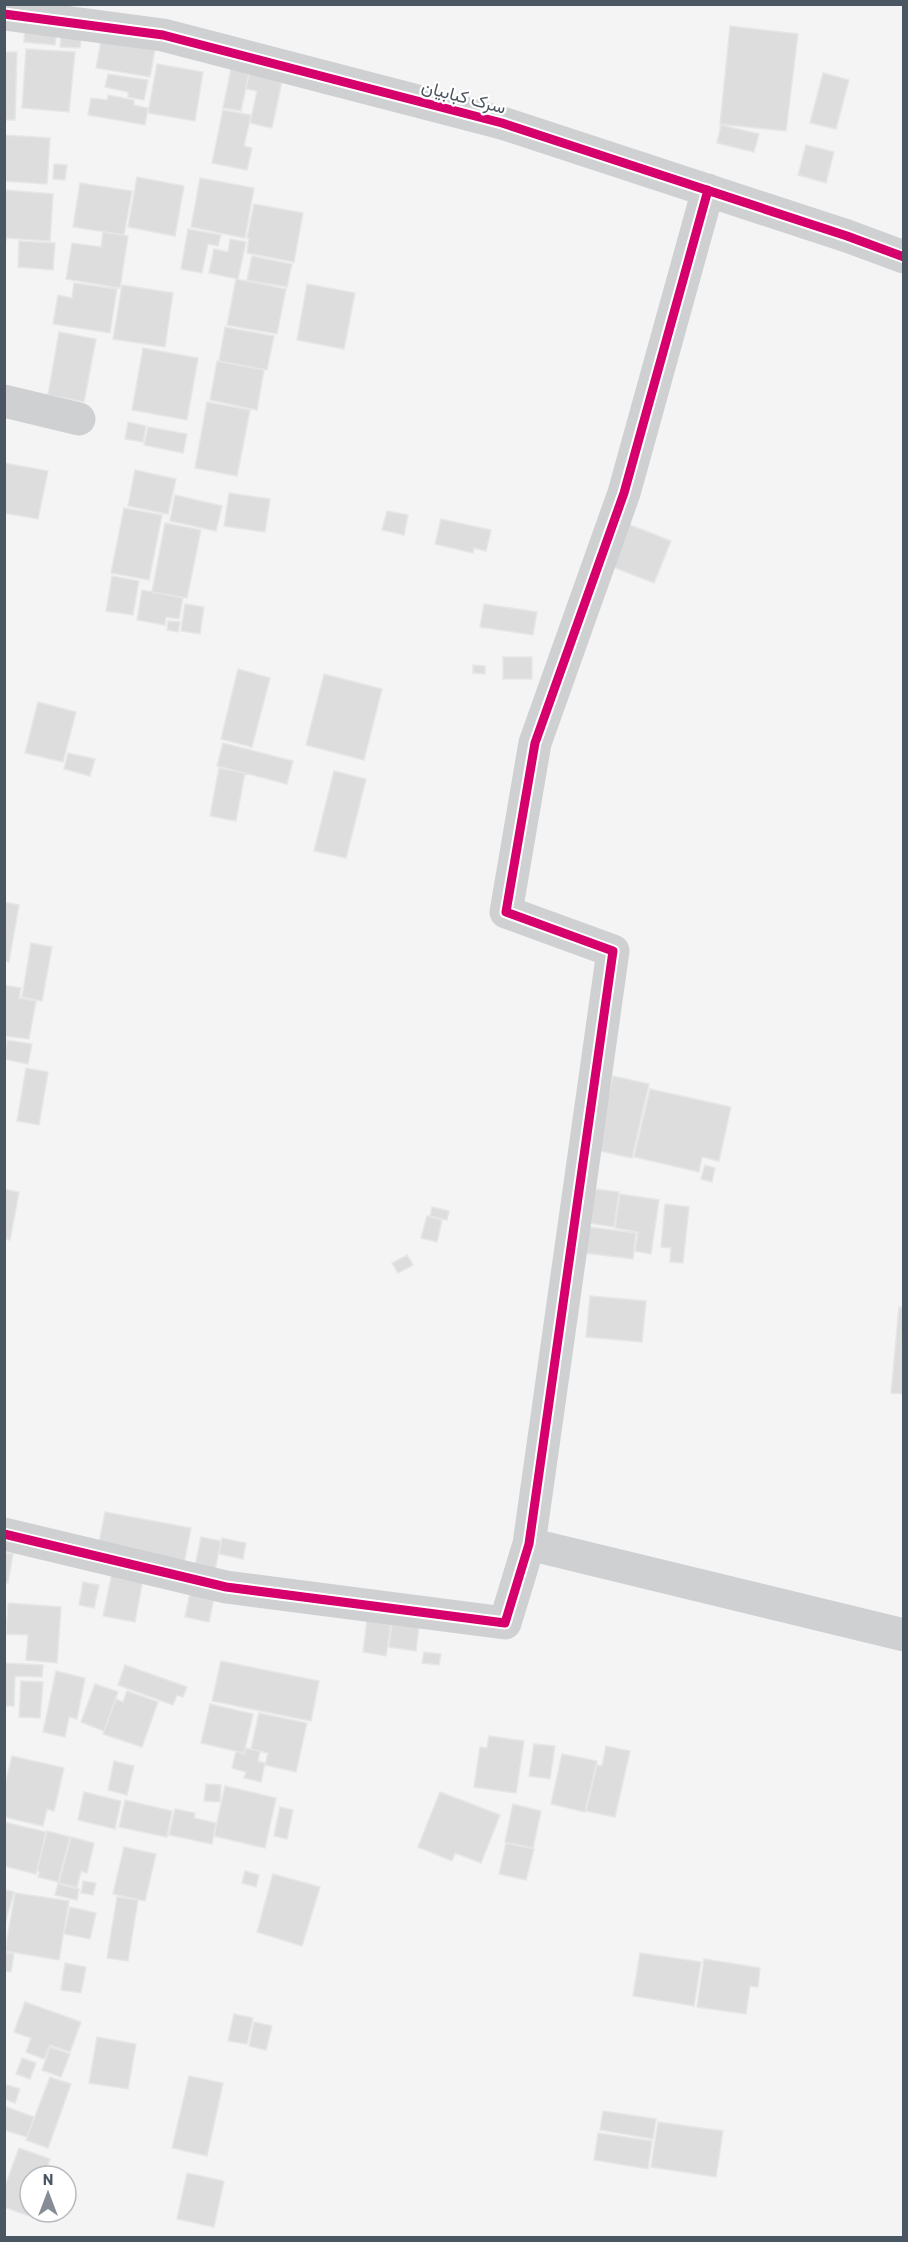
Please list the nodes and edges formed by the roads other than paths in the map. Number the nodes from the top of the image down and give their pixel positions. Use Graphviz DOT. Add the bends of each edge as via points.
graph roads {
  1 [pos="4,14"];
  2 [pos="708,190"];
  3 [pos="903,257"];
  4 [pos="4,401"];
  5 [pos="79,419"];
  6 [pos="4,1534"];
  7 [pos="529,1544"];
  8 [pos="903,1635"];
  1 -- 2 [label="street, سرک کبابیان" via="175,38 502,123"];
  2 -- 3 [label="street, سرک کبابیان"];
  2 -- 7 [label="street" via="624,493 535,743 506,912 613,951"];
  4 -- 5 [label="street"];
  6 -- 7 [label="street" via="226,1587 505,1623"];
  7 -- 8 [label="street"];
}
